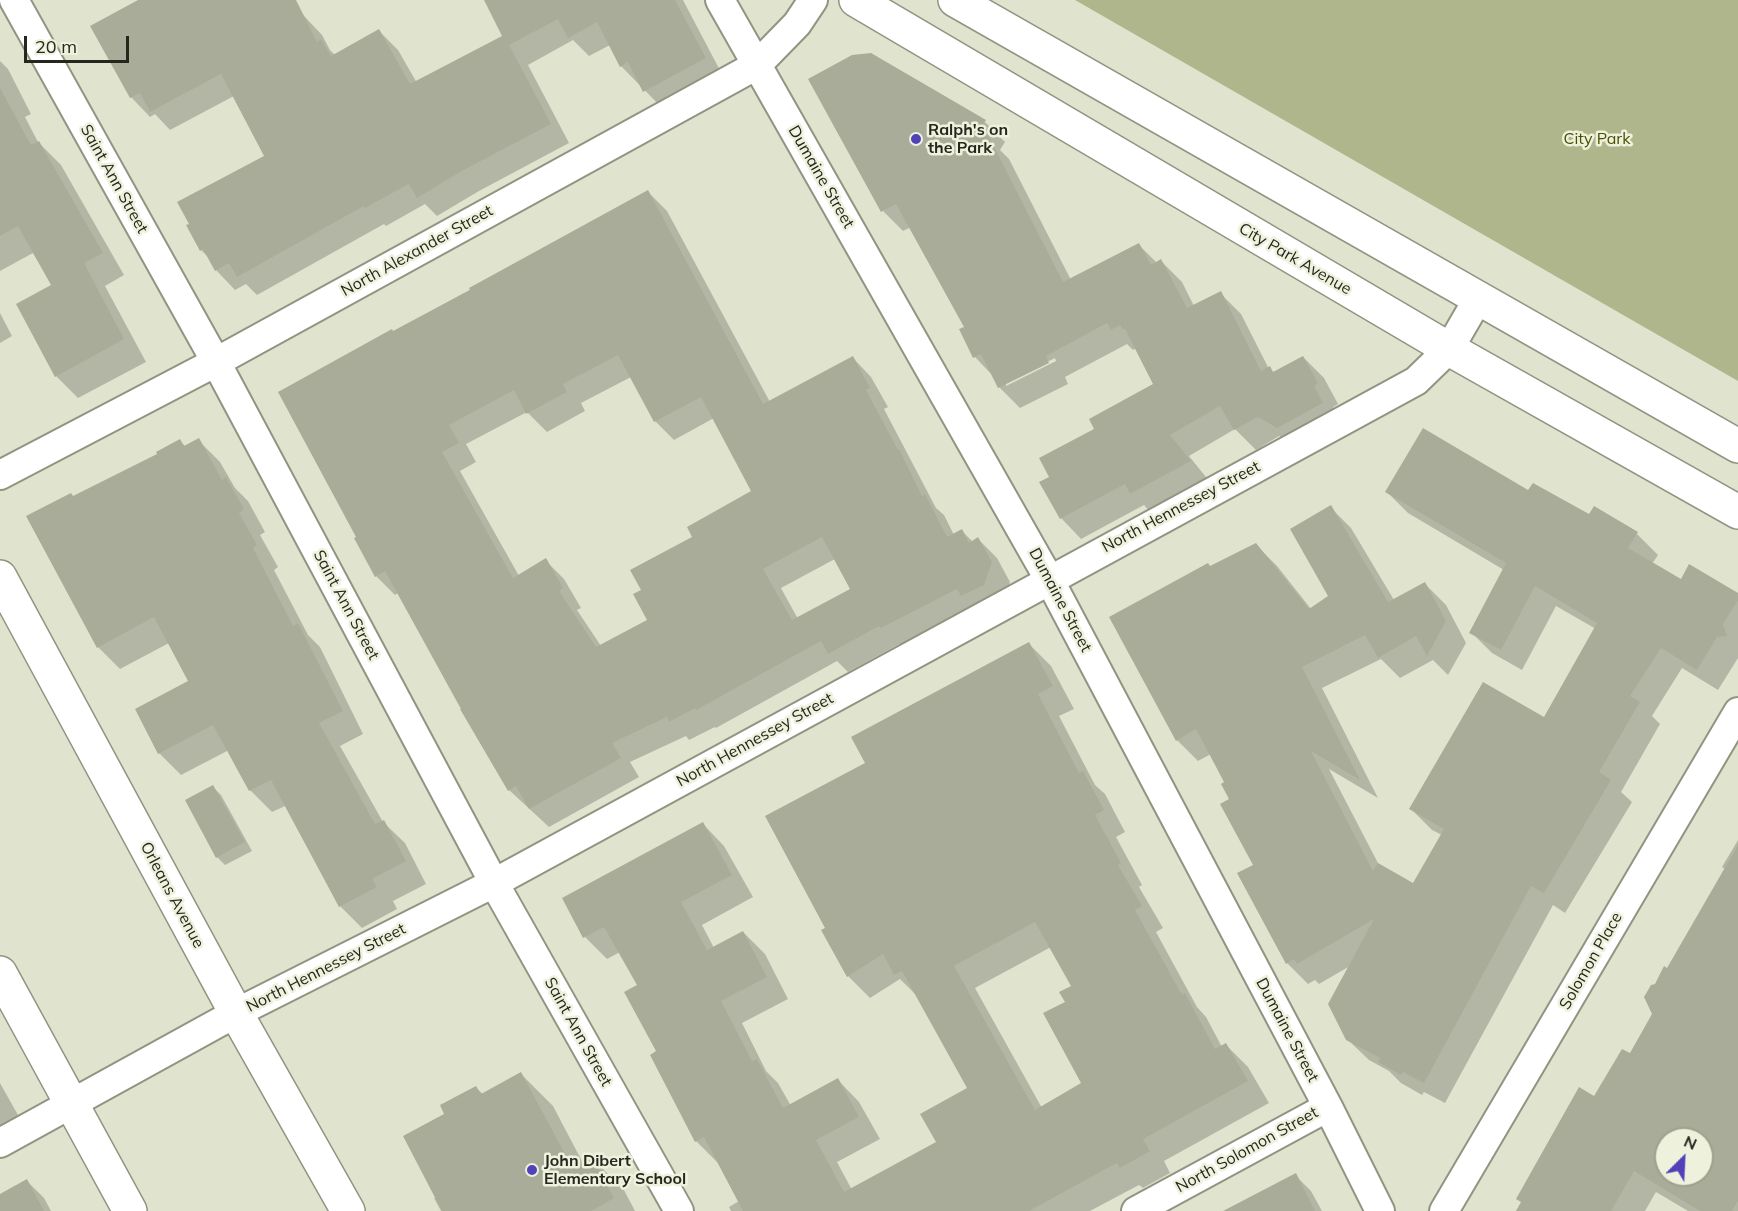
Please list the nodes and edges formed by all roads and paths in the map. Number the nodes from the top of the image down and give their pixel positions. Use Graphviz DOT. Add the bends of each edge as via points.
graph roads {
  1 [pos="14,0"];
  2 [pos="720,0"];
  3 [pos="813,0"];
  4 [pos="856,0"];
  5 [pos="955,0"];
  6 [pos="757,65"];
  7 [pos="1478,300"];
  8 [pos="1449,349"];
  9 [pos="216,362"];
  10 [pos="1738,446"];
  11 [pos="0,475"];
  12 [pos="1738,512"];
  13 [pos="0,577"];
  14 [pos="1049,579"];
  15 [pos="1738,712"];
  16 [pos="494,883"];
  17 [pos="0,973"];
  18 [pos="236,1013"];
  19 [pos="72,1105"];
  20 [pos="1328,1107"];
  21 [pos="0,1143"];
  22 [pos="130,1211"];
  23 [pos="348,1211"];
  24 [pos="679,1211"];
  25 [pos="1136,1211"];
  26 [pos="1380,1211"];
  27 [pos="1444,1211"];
  1 -- 9 [label="street, Saint Ann Street"];
  2 -- 6 [label="street, Dumaine Street"];
  3 -- 6 [label="street, North Alexander Street" via="797,24"];
  4 -- 8 [label="main road, City Park Avenue"];
  5 -- 7 [label="main road"];
  6 -- 9 [label="street, North Alexander Street"];
  6 -- 14 [label="street, Dumaine Street"];
  7 -- 8 [label="street, North Hennessey Street"];
  7 -- 10 [label="main road"];
  8 -- 12 [label="main road, City Park Avenue"];
  8 -- 14 [label="street, North Hennessey Street" via="1416,381"];
  9 -- 11 [label="street, North Alexander Street"];
  9 -- 16 [label="street, Saint Ann Street"];
  13 -- 18 [label="main road, Orleans Avenue"];
  14 -- 16 [label="street, North Hennessey Street"];
  14 -- 20 [label="street, Dumaine Street"];
  15 -- 27 [label="street, Solomon Place"];
  16 -- 18 [label="street, North Hennessey Street"];
  16 -- 24 [label="street, Saint Ann Street"];
  17 -- 19 [label="main road"];
  18 -- 19 [label="street, North Hennessey Street"];
  18 -- 23 [label="main road, Orleans Avenue"];
  19 -- 21 [label="street, North Hennessey Street"];
  19 -- 22 [label="main road"];
  20 -- 25 [label="street, North Solomon Street"];
  20 -- 26 [label="street, Dumaine Street"];
}
